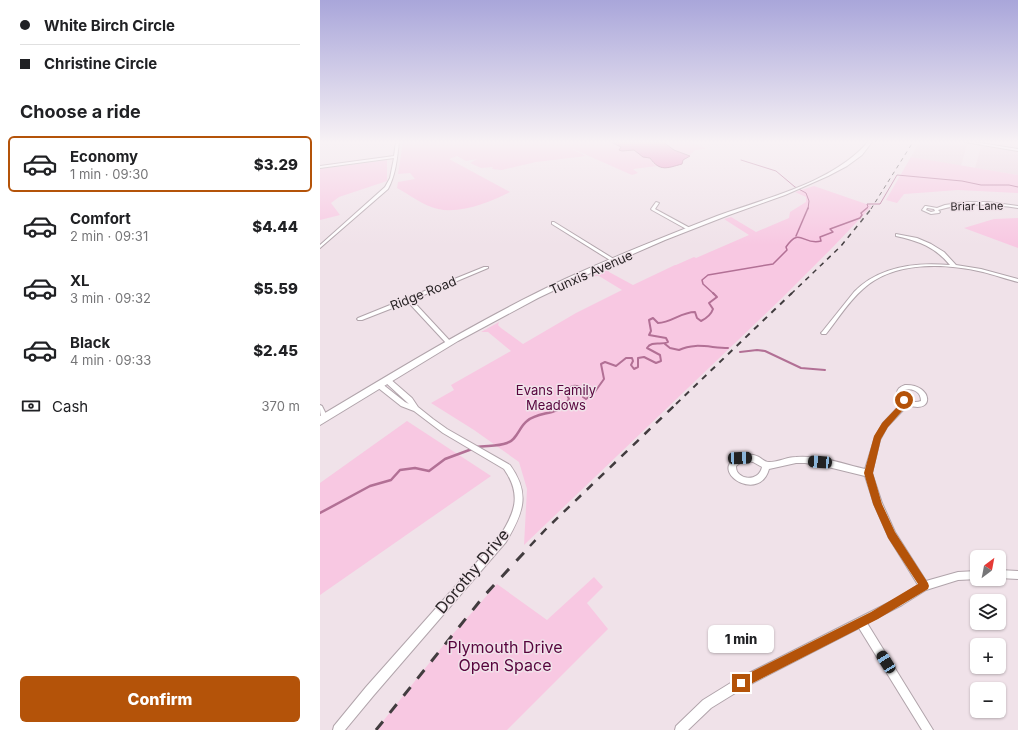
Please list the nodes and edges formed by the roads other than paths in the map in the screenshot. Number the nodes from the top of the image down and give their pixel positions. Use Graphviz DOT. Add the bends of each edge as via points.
graph roads {
  1 [pos="392,176"];
  2 [pos="825,176"];
  3 [pos="657,203"];
  4 [pos="1018,207"];
  5 [pos="936,209"];
  6 [pos="553,223"];
  7 [pos="689,229"];
  8 [pos="898,235"];
  9 [pos="320,247"];
  10 [pos="615,261"];
  11 [pos="954,266"];
  12 [pos="486,268"];
  13 [pos="1018,281"];
  14 [pos="408,299"];
  15 [pos="360,319"];
  16 [pos="824,333"];
  17 [pos="448,343"];
  18 [pos="383,383"];
  19 [pos="907,402"];
  20 [pos="320,408"];
  21 [pos="323,420"];
  22 [pos="766,465"];
  23 [pos="868,473"];
  24 [pos="1006,574"];
  25 [pos="970,575"];
  26 [pos="1018,575"];
  27 [pos="924,586"];
  28 [pos="861,622"];
  29 [pos="338,730"];
  30 [pos="680,730"];
  31 [pos="928,730"];
  1 -- 9 [label="street" via="385,190"];
  2 -- 7 [label="main road, Tunxis Avenue"];
  3 -- 7 [label="street" via="653,209"];
  4 -- 5 [label="street, Briar Lane" via="962,204"];
  6 -- 10 [label="street"];
  7 -- 10 [label="main road, Tunxis Avenue"];
  8 -- 11 [label="street" via="923,242 939,250"];
  10 -- 17 [label="main road, Tunxis Avenue" via="524,303"];
  11 -- 13 [label="street" via="981,270"];
  11 -- 16 [label="street" via="911,267 882,275 862,287"];
  12 -- 14 [label="street, Ridge Road"];
  14 -- 15 [label="street, Ridge Road"];
  14 -- 17 [label="street"];
  17 -- 18 [label="main road, Tunxis Avenue"];
  18 -- 21 [label="main road, Tunxis Avenue"];
  18 -- 29 [label="street, Dorothy Drive" via="402,404 416,409 445,431 507,467 518,483 519,503 503,539"];
  19 -- 23 [label="street" via="885,425 877,439"];
  20 -- 21 [label="street"];
  22 -- 22 [label="street" via="751,458 740,458 734,462 732,469 738,478 753,482 766,472"];
  22 -- 23 [label="street" via="796,460 820,462"];
  23 -- 27 [label="street" via="892,535"];
  24 -- 26 [label="street"];
  25 -- 27 [label="street" via="958,576"];
  27 -- 28 [label="street"];
  28 -- 30 [label="street" via="741,683 707,704"];
  28 -- 31 [label="street"];
}
